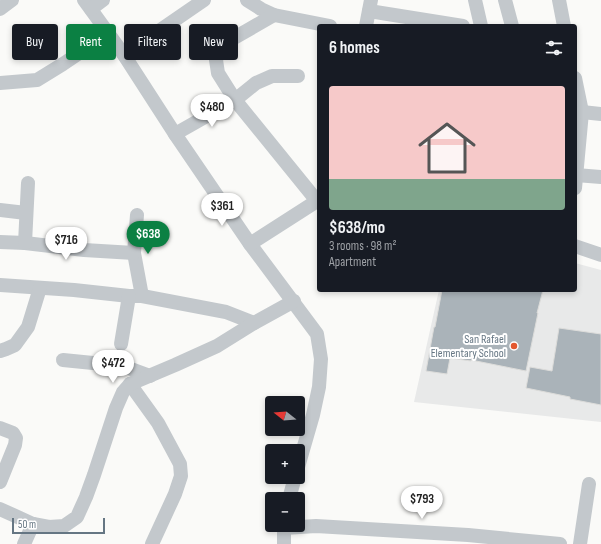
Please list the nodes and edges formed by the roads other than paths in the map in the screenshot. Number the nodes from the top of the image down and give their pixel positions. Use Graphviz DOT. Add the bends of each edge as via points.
graph roads {
  1 [pos="12,0"];
  2 [pos="103,0"];
  3 [pos="204,0"];
  4 [pos="247,0"];
  5 [pos="475,0"];
  6 [pos="505,0"];
  7 [pos="560,0"];
  8 [pos="87,4"];
  9 [pos="370,5"];
  10 [pos="0,9"];
  11 [pos="274,15"];
  12 [pos="101,24"];
  13 [pos="169,24"];
  14 [pos="320,24"];
  15 [pos="366,24"];
  16 [pos="455,24"];
  17 [pos="481,24"];
  18 [pos="511,24"];
  19 [pos="564,24"];
  20 [pos="116,44"];
  21 [pos="124,55"];
  22 [pos="69,60"];
  23 [pos="127,60"];
  24 [pos="298,76"];
  25 [pos="0,83"];
  26 [pos="577,88"];
  27 [pos="235,100"];
  28 [pos="582,112"];
  29 [pos="601,114"];
  30 [pos="175,134"];
  31 [pos="577,170"];
  32 [pos="601,177"];
  33 [pos="577,182"];
  34 [pos="28,183"];
  35 [pos="317,200"];
  36 [pos="317,202"];
  37 [pos="0,210"];
  38 [pos="26,213"];
  39 [pos="137,215"];
  40 [pos="0,242"];
  41 [pos="25,243"];
  42 [pos="250,244"];
  43 [pos="577,247"];
  44 [pos="134,253"];
  45 [pos="601,254"];
  46 [pos="0,285"];
  47 [pos="40,288"];
  48 [pos="135,296"];
  49 [pos="294,301"];
  50 [pos="254,323"];
  51 [pos="121,344"];
  52 [pos="0,351"];
  53 [pos="63,360"];
  54 [pos="150,376"];
  55 [pos="130,384"];
  56 [pos="0,428"];
  57 [pos="305,444"];
  58 [pos="0,482"];
  59 [pos="589,484"];
  60 [pos="0,509"];
  61 [pos="33,524"];
  62 [pos="305,526"];
  63 [pos="284,532"];
  64 [pos="24,544"];
  65 [pos="152,544"];
  66 [pos="284,544"];
  67 [pos="560,544"];
  68 [pos="580,544"];
  1 -- 10 [label="street"];
  2 -- 8 [label="street"];
  3 -- 13 [label="street"];
  4 -- 11 [label="street"];
  5 -- 17 [label="street"];
  6 -- 18 [label="street"];
  7 -- 19 [label="street"];
  8 -- 12 [label="street"];
  9 -- 15 [label="street"];
  9 -- 16 [label="street"];
  11 -- 14 [label="street"];
  11 -- 27 [label="street" via="227,42 219,51 216,60 218,73"];
  20 -- 21 [label="street"];
  22 -- 25 [label="street" via="37,80"];
  23 -- 30 [label="street"];
  24 -- 27 [label="street" via="272,76 256,83"];
  26 -- 28 [label="street"];
  27 -- 30 [label="street"];
  27 -- 35 [label="street"];
  28 -- 29 [label="street"];
  28 -- 31 [label="street"];
  30 -- 42 [label="street"];
  32 -- 33 [label="street"];
  34 -- 38 [label="street"];
  36 -- 42 [label="street"];
  37 -- 38 [label="street"];
  38 -- 41 [label="street"];
  39 -- 44 [label="street"];
  40 -- 41 [label="street"];
  41 -- 44 [label="street"];
  42 -- 49 [label="street"];
  43 -- 45 [label="street"];
  44 -- 48 [label="street"];
  46 -- 47 [label="street"];
  47 -- 48 [label="street"];
  47 -- 52 [label="street" via="28,327 15,345"];
  48 -- 50 [label="street" via="226,312"];
  48 -- 51 [label="street"];
  49 -- 50 [label="street"];
  49 -- 57 [label="street" via="317,334 320,358 313,415"];
  50 -- 54 [label="street" via="217,346"];
  53 -- 54 [label="street" via="123,366"];
  54 -- 55 [label="street"];
  55 -- 61 [label="street" via="123,392 116,408 77,517 64,526"];
  55 -- 65 [label="street" via="158,423 180,464 181,476 175,494"];
  56 -- 58 [label="street" via="12,433 16,438"];
  59 -- 68 [label="street"];
  60 -- 61 [label="street"];
  61 -- 64 [label="street"];
  62 -- 67 [label="street" via="468,535"];
  63 -- 66 [label="street"];
}
